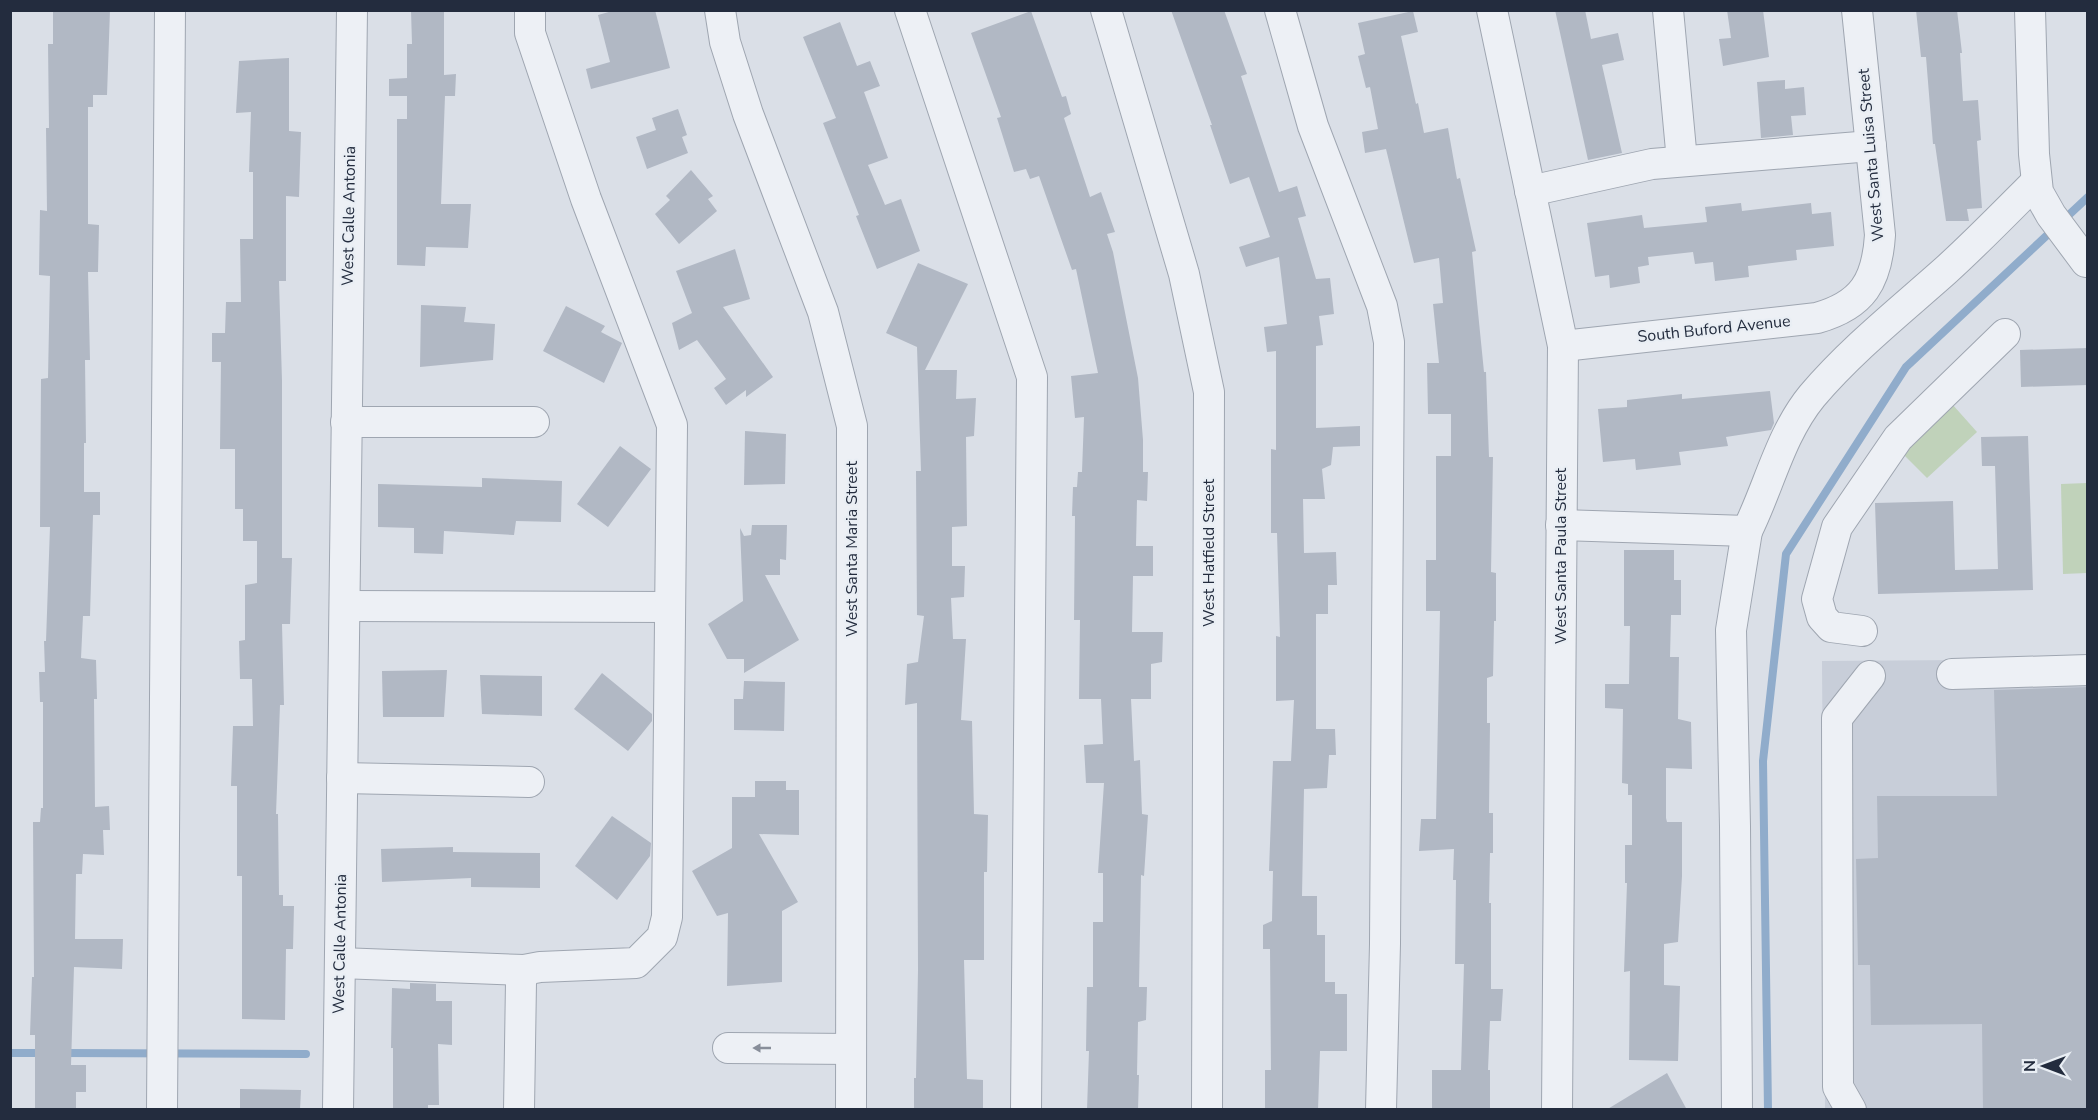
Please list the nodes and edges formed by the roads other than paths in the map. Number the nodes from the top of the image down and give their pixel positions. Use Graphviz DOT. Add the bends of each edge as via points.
graph roads {
  1 [pos="170,10"];
  2 [pos="352,10"];
  3 [pos="530,10"];
  4 [pos="720,10"];
  5 [pos="910,10"];
  6 [pos="1107,10"];
  7 [pos="1280,10"];
  8 [pos="1492,10"];
  9 [pos="1668,10"];
  10 [pos="1857,10"];
  11 [pos="2030,10"];
  12 [pos="1871,146"];
  13 [pos="1682,161"];
  14 [pos="2036,182"];
  15 [pos="1530,191"];
  16 [pos="2086,262"];
  17 [pos="1860,297"];
  18 [pos="2005,334"];
  19 [pos="1563,346"];
  20 [pos="346,422"];
  21 [pos="534,422"];
  22 [pos="1561,525"];
  23 [pos="1747,531"];
  24 [pos="345,606"];
  25 [pos="670,607"];
  26 [pos="1863,631"];
  27 [pos="2088,670"];
  28 [pos="1952,674"];
  29 [pos="1870,676"];
  30 [pos="342,778"];
  31 [pos="529,782"];
  32 [pos="340,963"];
  33 [pos="524,970"];
  34 [pos="728,1048"];
  35 [pos="851,1049"];
  36 [pos="162,1110"];
  37 [pos="338,1110"];
  38 [pos="519,1110"];
  39 [pos="851,1110"];
  40 [pos="1026,1110"];
  41 [pos="1207,1110"];
  42 [pos="1381,1110"];
  43 [pos="1557,1110"];
  44 [pos="1737,1110"];
  45 [pos="1851,1110"];
  1 -- 36 [label="street"];
  2 -- 20 [label="street, West Calle Antonia"];
  3 -- 25 [label="street" via="530,33 582,188 672,425"];
  4 -- 35 [label="street, West Santa Maria Street" via="725,42 747,114 823,312 852,426"];
  5 -- 40 [label="street" via="1032,378"];
  6 -- 41 [label="street, West Hatfield Street" via="1184,274 1209,392"];
  7 -- 42 [label="street" via="1313,126 1382,306 1389,342"];
  8 -- 15 [label="street, West Santa Paula Street"];
  9 -- 13 [label="street"];
  10 -- 12 [label="street, West Santa Luisa Street"];
  11 -- 14 [label="street"];
  12 -- 13 [label="street"];
  12 -- 17 [label="street, West Santa Luisa Street" via="1879,253"];
  13 -- 15 [label="street"];
  14 -- 16 [label="street" via="2051,215"];
  14 -- 23 [label="street" via="1811,397 1782,448"];
  15 -- 19 [label="street, West Santa Paula Street"];
  17 -- 19 [label="street, South Buford Avenue" via="1838,312 1817,318"];
  18 -- 26 [label="street" via="1898,438 1837,527 1817,599 1822,616 1831,627"];
  19 -- 22 [label="street, West Santa Paula Street"];
  20 -- 21 [label="street"];
  20 -- 24 [label="street, West Calle Antonia"];
  22 -- 23 [label="street"];
  22 -- 43 [label="street, West Santa Paula Street"];
  23 -- 44 [label="street" via="1731,630"];
  24 -- 25 [label="street"];
  24 -- 30 [label="street, West Calle Antonia"];
  25 -- 33 [label="street" via="667,917 662,937 636,963"];
  27 -- 28 [label="street"];
  29 -- 45 [label="street" via="1837,718 1838,1088"];
  30 -- 31 [label="street"];
  30 -- 32 [label="street, West Calle Antonia"];
  32 -- 33 [label="street"];
  32 -- 37 [label="street, West Calle Antonia"];
  33 -- 38 [label="street" via="520,982"];
  35 -- 34 [label="street, one-way"];
  35 -- 39 [label="street, West Santa Maria Street"];
}
